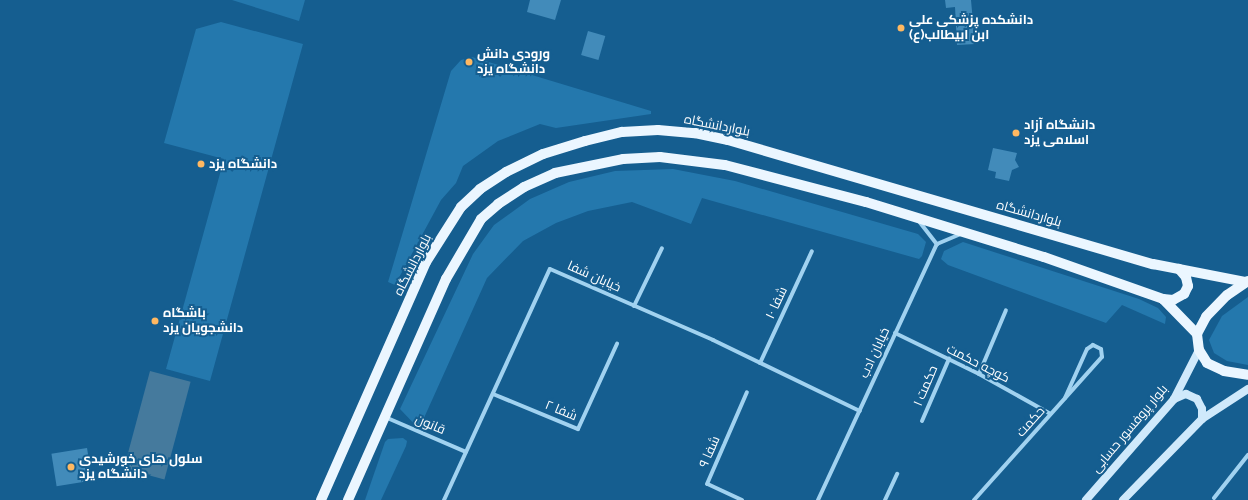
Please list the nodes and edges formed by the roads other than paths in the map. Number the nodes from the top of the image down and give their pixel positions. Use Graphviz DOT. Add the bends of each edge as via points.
graph roads {
  1 [pos="917,218"];
  2 [pos="971,235"];
  3 [pos="937,244"];
  4 [pos="662,248"];
  5 [pos="812,251"];
  6 [pos="1179,269"];
  7 [pos="1247,281"];
  8 [pos="1163,299"];
  9 [pos="634,306"];
  10 [pos="1006,310"];
  11 [pos="895,334"];
  12 [pos="1197,334"];
  13 [pos="618,344"];
  14 [pos="1199,350"];
  15 [pos="949,359"];
  16 [pos="760,363"];
  17 [pos="979,374"];
  18 [pos="1248,375"];
  19 [pos="1248,389"];
  20 [pos="747,392"];
  21 [pos="494,394"];
  22 [pos="1065,398"];
  23 [pos="1174,399"];
  24 [pos="860,410"];
  25 [pos="1051,414"];
  26 [pos="385,418"];
  27 [pos="1202,419"];
  28 [pos="922,421"];
  29 [pos="466,452"];
  30 [pos="1248,455"];
  31 [pos="897,474"];
  32 [pos="1214,499"];
  33 [pos="321,500"];
  34 [pos="348,500"];
  35 [pos="444,500"];
  36 [pos="742,500"];
  37 [pos="818,500"];
  38 [pos="885,500"];
  39 [pos="974,500"];
  40 [pos="1086,500"];
  41 [pos="1123,500"];
  1 -- 2 [label="main road"];
  1 -- 3 [label="street"];
  1 -- 26 [label="main road" via="725,164 691,158 622,159 555,173 524,187 481,219 446,279"];
  2 -- 3 [label="street" via="957,234"];
  2 -- 8 [label="main road" via="1044,257"];
  3 -- 11 [label="street, خیابان ادب"];
  4 -- 9 [label="street"];
  5 -- 16 [label="street, شفا ۱۰"];
  6 -- 7 [label="main road, بلواردانشگاه"];
  6 -- 8 [label="main road" via="1186,277 1188,286 1184,294 1173,300"];
  6 -- 33 [label="main road, بلواردانشگاه" via="1153,264 728,140 695,133 658,130 622,132 585,141 543,154 506,172 480,189 461,207 426,262"];
  7 -- 12 [label="main road" via="1226,295 1206,317"];
  8 -- 12 [label="main road"];
  9 -- 16 [label="street, خیابان شفا"];
  9 -- 21 [label="street, خیابان شفا" via="550,269"];
  10 -- 17 [label="street"];
  11 -- 15 [label="street, کوچه حکمت"];
  11 -- 24 [label="street, خیابان ادب"];
  12 -- 14 [label="main road"];
  13 -- 21 [label="street, شفا ۲" via="578,429"];
  14 -- 18 [label="main road" via="1207,363 1224,371"];
  14 -- 23 [label="main road, بلوار پروفسور حسابی"];
  15 -- 17 [label="street, کوچه حکمت"];
  15 -- 28 [label="street, حکمت ۱"];
  16 -- 24 [label="street, خیابان شفا"];
  17 -- 25 [label="street, کوچه حکمت"];
  19 -- 27 [label="main road"];
  20 -- 36 [label="street, شفا ۹" via="707,484"];
  21 -- 29 [label="street, خیابان شفا"];
  22 -- 22 [label="street, حکمت" via="1102,357 1100,349 1093,345 1087,349"];
  22 -- 25 [label="street, حکمت"];
  23 -- 27 [label="main road" via="1186,394 1196,398 1202,409"];
  23 -- 40 [label="main road, بلوار پروفسور حسابی"];
  24 -- 37 [label="street, خیابان ادب"];
  25 -- 39 [label="street, حکمت"];
  26 -- 29 [label="street, قانون"];
  26 -- 34 [label="main road"];
  27 -- 41 [label="main road"];
  29 -- 35 [label="street, خیابان شفا"];
  30 -- 32 [label="street"];
  31 -- 38 [label="street"];
}
